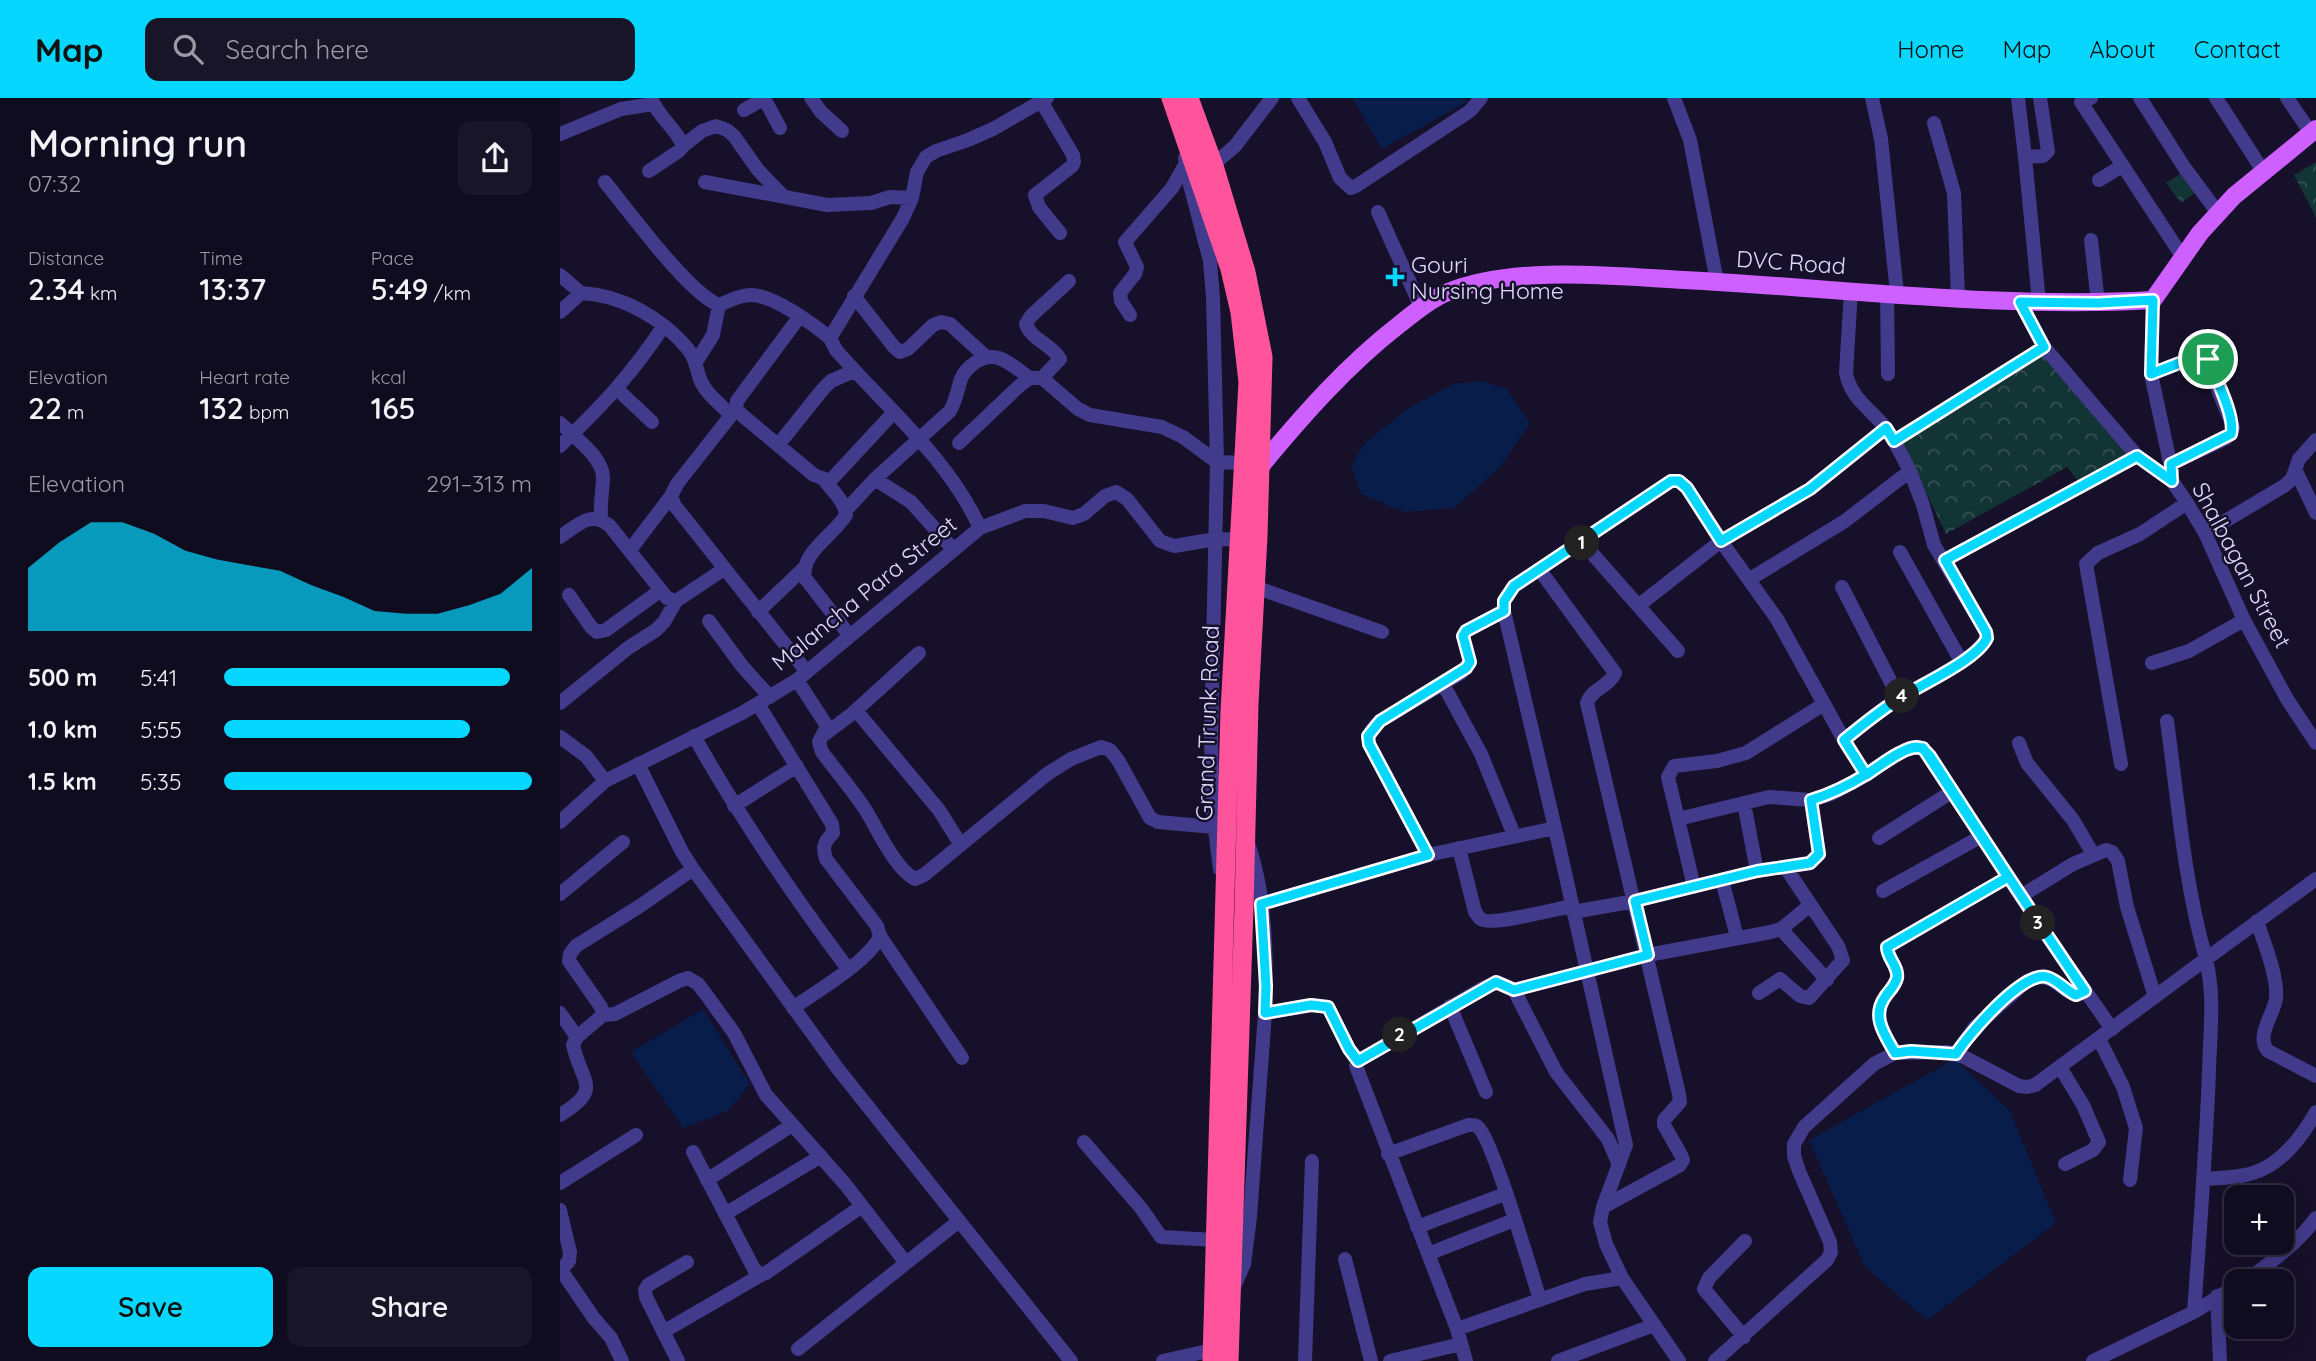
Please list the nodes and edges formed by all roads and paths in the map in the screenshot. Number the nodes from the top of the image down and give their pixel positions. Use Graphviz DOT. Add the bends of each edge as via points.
graph roads {
  1 [pos="765,98"];
  2 [pos="811,98"];
  3 [pos="1171,98"];
  4 [pos="1189,98"];
  5 [pos="1272,98"];
  6 [pos="1298,98"];
  7 [pos="1481,98"];
  8 [pos="1674,98"];
  9 [pos="1872,98"];
  10 [pos="2018,98"];
  11 [pos="2040,98"];
  12 [pos="2140,98"];
  13 [pos="2216,98"];
  14 [pos="2287,98"];
  15 [pos="1044,99"];
  16 [pos="2086,100"];
  17 [pos="652,101"];
  18 [pos="744,110"];
  19 [pos="1934,123"];
  20 [pos="780,128"];
  21 [pos="842,131"];
  22 [pos="2314,131"];
  23 [pos="560,134"];
  24 [pos="683,146"];
  25 [pos="2025,158"];
  26 [pos="2122,166"];
  27 [pos="1199,169"];
  28 [pos="649,171"];
  29 [pos="2263,171"];
  30 [pos="2099,180"];
  31 [pos="605,182"];
  32 [pos="705,182"];
  33 [pos="783,197"];
  34 [pos="912,198"];
  35 [pos="1378,212"];
  36 [pos="2218,213"];
  37 [pos="1060,233"];
  38 [pos="2091,240"];
  39 [pos="2182,256"];
  40 [pos="560,275"];
  41 [pos="1069,281"];
  42 [pos="1717,282"];
  43 [pos="1851,290"];
  44 [pos="581,293"];
  45 [pos="1892,293"];
  46 [pos="854,296"];
  47 [pos="1958,298"];
  48 [pos="2153,300"];
  49 [pos="2020,302"];
  50 [pos="2039,302"];
  51 [pos="2098,303"];
  52 [pos="719,305"];
  53 [pos="1421,307"];
  54 [pos="560,312"];
  55 [pos="1130,315"];
  56 [pos="800,316"];
  57 [pos="663,327"];
  58 [pos="830,338"];
  59 [pos="2044,347"];
  60 [pos="985,356"];
  61 [pos="696,362"];
  62 [pos="854,371"];
  63 [pos="1888,374"];
  64 [pos="2151,374"];
  65 [pos="1036,378"];
  66 [pos="617,389"];
  67 [pos="734,412"];
  68 [pos="894,412"];
  69 [pos="652,422"];
  70 [pos="560,423"];
  71 [pos="1886,428"];
  72 [pos="571,435"];
  73 [pos="919,439"];
  74 [pos="2316,440"];
  75 [pos="1894,441"];
  76 [pos="959,443"];
  77 [pos="778,445"];
  78 [pos="560,446"];
  79 [pos="2137,456"];
  80 [pos="1217,462"];
  81 [pos="2171,464"];
  82 [pos="1252,465"];
  83 [pos="1910,471"];
  84 [pos="2295,471"];
  85 [pos="875,479"];
  86 [pos="825,481"];
  87 [pos="2172,481"];
  88 [pos="671,496"];
  89 [pos="2187,503"];
  90 [pos="846,510"];
  91 [pos="2316,513"];
  92 [pos="601,519"];
  93 [pos="980,528"];
  94 [pos="2205,533"];
  95 [pos="560,537"];
  96 [pos="1216,539"];
  97 [pos="1248,540"];
  98 [pos="1721,541"];
  99 [pos="1582,542"];
  100 [pos="953,549"];
  101 [pos="630,550"];
  102 [pos="1900,552"];
  103 [pos="1945,560"];
  104 [pos="724,569"];
  105 [pos="803,569"];
  106 [pos="1539,569"];
  107 [pos="1750,579"];
  108 [pos="1255,587"];
  109 [pos="1842,587"];
  110 [pos="660,590"];
  111 [pos="569,595"];
  112 [pos="676,601"];
  113 [pos="1638,606"];
  114 [pos="1504,611"];
  115 [pos="758,612"];
  116 [pos="2244,620"];
  117 [pos="709,621"];
  118 [pos="1382,632"];
  119 [pos="850,636"];
  120 [pos="1678,652"];
  121 [pos="919,653"];
  122 [pos="1961,661"];
  123 [pos="2151,663"];
  124 [pos="802,676"];
  125 [pos="1443,684"];
  126 [pos="1899,698"];
  127 [pos="764,700"];
  128 [pos="560,704"];
  129 [pos="1824,704"];
  130 [pos="853,713"];
  131 [pos="2167,721"];
  132 [pos="825,734"];
  133 [pos="560,737"];
  134 [pos="694,737"];
  135 [pos="1844,740"];
  136 [pos="2315,741"];
  137 [pos="2019,743"];
  138 [pos="638,764"];
  139 [pos="2121,764"];
  140 [pos="797,766"];
  141 [pos="1866,775"];
  142 [pos="605,781"];
  143 [pos="1952,791"];
  144 [pos="1811,800"];
  145 [pos="1744,803"];
  146 [pos="734,806"];
  147 [pos="1678,819"];
  148 [pos="560,822"];
  149 [pos="1214,827"];
  150 [pos="1555,828"];
  151 [pos="1514,835"];
  152 [pos="1982,836"];
  153 [pos="1246,838"];
  154 [pos="1880,838"];
  155 [pos="624,842"];
  156 [pos="961,845"];
  157 [pos="1460,848"];
  158 [pos="2093,854"];
  159 [pos="1428,855"];
  160 [pos="1786,867"];
  161 [pos="692,869"];
  162 [pos="1757,871"];
  163 [pos="2008,877"];
  164 [pos="2316,879"];
  165 [pos="1722,880"];
  166 [pos="1694,887"];
  167 [pos="1883,891"];
  168 [pos="560,894"];
  169 [pos="1226,894"];
  170 [pos="2021,896"];
  171 [pos="1635,901"];
  172 [pos="1261,904"];
  173 [pos="1809,906"];
  174 [pos="1573,909"];
  175 [pos="2258,921"];
  176 [pos="1781,929"];
  177 [pos="880,936"];
  178 [pos="1737,937"];
  179 [pos="1648,955"];
  180 [pos="2206,959"];
  181 [pos="848,969"];
  182 [pos="1588,970"];
  183 [pos="1826,980"];
  184 [pos="1514,990"];
  185 [pos="2085,991"];
  186 [pos="1759,993"];
  187 [pos="2155,997"];
  188 [pos="1450,1006"];
  189 [pos="793,1008"];
  190 [pos="560,1013"];
  191 [pos="1265,1013"];
  192 [pos="603,1015"];
  193 [pos="2112,1029"];
  194 [pos="578,1037"];
  195 [pos="2099,1039"];
  196 [pos="1895,1053"];
  197 [pos="1956,1054"];
  198 [pos="962,1058"];
  199 [pos="1358,1061"];
  200 [pos="2060,1067"];
  201 [pos="2316,1076"];
  202 [pos="1486,1093"];
  203 [pos="2316,1112"];
  204 [pos="560,1115"];
  205 [pos="792,1125"];
  206 [pos="636,1135"];
  207 [pos="1084,1142"];
  208 [pos="693,1152"];
  209 [pos="1388,1154"];
  210 [pos="821,1156"];
  211 [pos="1312,1161"];
  212 [pos="2065,1164"];
  213 [pos="1619,1165"];
  214 [pos="708,1180"];
  215 [pos="2130,1180"];
  216 [pos="2203,1180"];
  217 [pos="560,1183"];
  218 [pos="1505,1194"];
  219 [pos="862,1206"];
  220 [pos="1603,1207"];
  221 [pos="560,1210"];
  222 [pos="725,1214"];
  223 [pos="2316,1218"];
  224 [pos="1514,1220"];
  225 [pos="959,1221"];
  226 [pos="1417,1227"];
  227 [pos="1216,1240"];
  228 [pos="1745,1241"];
  229 [pos="1428,1254"];
  230 [pos="1345,1259"];
  231 [pos="687,1262"];
  232 [pos="906,1263"];
  233 [pos="2262,1269"];
  234 [pos="560,1271"];
  235 [pos="761,1275"];
  236 [pos="1622,1278"];
  237 [pos="2224,1292"];
  238 [pos="1231,1296"];
  239 [pos="2217,1296"];
  240 [pos="1540,1300"];
  241 [pos="2194,1312"];
  242 [pos="1654,1325"];
  243 [pos="1457,1329"];
  244 [pos="663,1332"];
  245 [pos="1744,1337"];
  246 [pos="1461,1344"];
  247 [pos="798,1349"];
  248 [pos="1218,1357"];
  249 [pos="619,1360"];
  250 [pos="678,1361"];
  251 [pos="1071,1361"];
  252 [pos="1163,1361"];
  253 [pos="1305,1361"];
  254 [pos="1371,1361"];
  255 [pos="1390,1361"];
  256 [pos="1466,1361"];
  257 [pos="1558,1361"];
  258 [pos="1679,1361"];
  259 [pos="1715,1361"];
  260 [pos="2092,1361"];
  261 [pos="2220,1361"];
  1 -- 18 [label="street"];
  1 -- 20 [label="street"];
  2 -- 21 [label="street"];
  3 -- 27 [label="highway, Grand Trunk Road"];
  4 -- 27 [label="highway, Grand Trunk Road"];
  5 -- 27 [label="street" via="1254,124"];
  6 -- 7 [label="street" via="1340,178 1351,188 1470,111"];
  8 -- 42 [label="street" via="1690,140"];
  9 -- 45 [label="street" via="1881,139"];
  10 -- 25 [label="street"];
  11 -- 25 [label="street" via="2048,150 2043,156"];
  12 -- 36 [label="street"];
  13 -- 29 [label="street"];
  14 -- 22 [label="street"];
  15 -- 34 [label="street" via="993,129 926,157 916,172"];
  15 -- 37 [label="street" via="1074,162 1035,195"];
  16 -- 26 [label="street"];
  17 -- 23 [label="street"];
  17 -- 24 [label="street"];
  19 -- 47 [label="street" via="1954,194"];
  22 -- 29 [label="main road"];
  24 -- 28 [label="street"];
  24 -- 33 [label="street" via="702,131 716,126 727,130"];
  25 -- 50 [label="street"];
  26 -- 30 [label="street"];
  26 -- 39 [label="street"];
  27 -- 55 [label="street" via="1172,188 1125,242 1137,267 1120,293"];
  27 -- 80 [label="street" via="1212,274"];
  27 -- 82 [label="highway, Grand Trunk Road" via="1246,272 1259,327 1264,379"];
  29 -- 36 [label="main road"];
  31 -- 52 [label="street" via="687,280"];
  32 -- 33 [label="street"];
  33 -- 34 [label="street" via="827,205"];
  34 -- 46 [label="street"];
  35 -- 53 [label="street"];
  36 -- 39 [label="main road"];
  38 -- 51 [label="street"];
  39 -- 48 [label="main road"];
  40 -- 44 [label="street"];
  41 -- 65 [label="street" via="1026,324 1060,359"];
  42 -- 43 [label="main road, DVC Road"];
  42 -- 53 [label="main road, DVC Road" via="1592,275 1518,277 1477,282 1446,292"];
  43 -- 45 [label="main road, DVC Road"];
  43 -- 71 [label="street" via="1849,386"];
  44 -- 54 [label="street"];
  44 -- 57 [label="street" via="624,302"];
  45 -- 47 [label="main road, DVC Road"];
  45 -- 63 [label="street"];
  46 -- 58 [label="street"];
  46 -- 60 [label="street" via="900,352 941,322 950,324"];
  47 -- 49 [label="main road, DVC Road"];
  48 -- 51 [label="main road, DVC Road"];
  48 -- 64 [label="street"];
  49 -- 50 [label="main road, DVC Road"];
  49 -- 59 [label="street"];
  50 -- 51 [label="main road, DVC Road"];
  52 -- 56 [label="street" via="754,295"];
  52 -- 61 [label="street" via="713,335"];
  53 -- 82 [label="main road, DVC Road" via="1381,338"];
  56 -- 58 [label="street"];
  56 -- 67 [label="street" via="737,401"];
  57 -- 61 [label="street"];
  57 -- 66 [label="street"];
  58 -- 62 [label="street"];
  59 -- 75 [label="street"];
  59 -- 79 [label="street"];
  60 -- 65 [label="street" via="998,356"];
  60 -- 73 [label="street" via="961,378 950,411"];
  61 -- 67 [label="street" via="706,391"];
  62 -- 68 [label="street"];
  62 -- 77 [label="street" via="823,388"];
  64 -- 81 [label="street"];
  64 -- 81 [label="street" via="2204,355 2233,427 2225,439"];
  65 -- 76 [label="street"];
  65 -- 80 [label="street" via="1090,415 1162,428"];
  66 -- 69 [label="street"];
  66 -- 72 [label="street"];
  67 -- 77 [label="street"];
  67 -- 88 [label="street"];
  68 -- 73 [label="street"];
  68 -- 86 [label="street" via="835,477"];
  70 -- 72 [label="street"];
  71 -- 75 [label="street"];
  71 -- 98 [label="street" via="1810,489"];
  72 -- 78 [label="street"];
  72 -- 92 [label="street" via="601,468"];
  73 -- 85 [label="street"];
  73 -- 93 [label="street" via="972,509"];
  74 -- 84 [label="street"];
  75 -- 83 [label="street"];
  77 -- 86 [label="street"];
  79 -- 87 [label="street"];
  79 -- 103 [label="street"];
  80 -- 82 [label="street"];
  80 -- 96 [label="street"];
  81 -- 87 [label="street"];
  82 -- 97 [label="highway, Grand Trunk Road"];
  83 -- 103 [label="street" via="1934,545"];
  83 -- 107 [label="street" via="1845,522"];
  84 -- 91 [label="street"];
  84 -- 94 [label="street" via="2284,486"];
  85 -- 90 [label="street"];
  85 -- 100 [label="street" via="911,502"];
  86 -- 90 [label="street"];
  87 -- 89 [label="street, Shalbagan Street"];
  88 -- 101 [label="street"];
  88 -- 104 [label="street"];
  89 -- 94 [label="street, Shalbagan Street"];
  89 -- 139 [label="street" via="2140,534 2098,553 2087,564"];
  90 -- 105 [label="street" via="844,519"];
  92 -- 95 [label="street" via="592,518"];
  92 -- 101 [label="street"];
  93 -- 96 [label="street, Malancha Para Street" via="1025,511 1073,518 1116,492 1127,499 1160,541 1174,546"];
  93 -- 100 [label="street, Malancha Para Street"];
  94 -- 116 [label="street, Shalbagan Street"];
  96 -- 97 [label="street, Malancha Para Street"];
  96 -- 149 [label="street" via="1211,741"];
  97 -- 108 [label="highway, Grand Trunk Road"];
  97 -- 169 [label="highway, Grand Trunk Road" via="1230,710"];
  98 -- 99 [label="street" via="1687,488 1671,481"];
  98 -- 107 [label="street"];
  98 -- 113 [label="street"];
  99 -- 106 [label="street"];
  99 -- 113 [label="street"];
  100 -- 119 [label="street, Malancha Para Street"];
  101 -- 110 [label="street"];
  102 -- 122 [label="street"];
  103 -- 122 [label="street" via="1987,638"];
  104 -- 112 [label="street"];
  104 -- 115 [label="street"];
  105 -- 115 [label="street"];
  105 -- 119 [label="street" via="805,578"];
  106 -- 114 [label="street" via="1508,593"];
  106 -- 171 [label="street" via="1615,673 1587,703"];
  107 -- 129 [label="street"];
  108 -- 118 [label="street"];
  108 -- 153 [label="highway, Grand Trunk Road"];
  109 -- 126 [label="street"];
  110 -- 111 [label="street" via="597,632"];
  110 -- 112 [label="street"];
  112 -- 128 [label="street" via="656,631"];
  113 -- 120 [label="street"];
  114 -- 125 [label="street" via="1466,631 1463,636 1470,662"];
  114 -- 150 [label="street"];
  115 -- 124 [label="street"];
  116 -- 123 [label="street" via="2189,651"];
  116 -- 136 [label="street, Shalbagan Street"];
  117 -- 127 [label="street"];
  119 -- 124 [label="street, Malancha Para Street"];
  121 -- 130 [label="street"];
  122 -- 126 [label="street"];
  124 -- 127 [label="street, Malancha Para Street"];
  124 -- 132 [label="street" via="827,726"];
  125 -- 151 [label="street" via="1481,754"];
  125 -- 159 [label="street" via="1380,721 1368,736"];
  126 -- 135 [label="street"];
  127 -- 134 [label="street, Malancha Para Street"];
  127 -- 140 [label="street"];
  129 -- 135 [label="street"];
  129 -- 147 [label="street" via="1745,753 1674,766 1668,777"];
  130 -- 132 [label="street"];
  130 -- 156 [label="street" via="859,714 927,795"];
  131 -- 180 [label="street" via="2186,869"];
  132 -- 156 [label="street" via="819,743 822,752 911,877 919,879"];
  133 -- 142 [label="street" via="586,757"];
  134 -- 138 [label="street, Malancha Para Street"];
  134 -- 146 [label="street"];
  135 -- 141 [label="street"];
  137 -- 158 [label="street" via="2026,763 2073,820"];
  138 -- 142 [label="street, Malancha Para Street"];
  138 -- 161 [label="street"];
  140 -- 146 [label="street"];
  140 -- 177 [label="street" via="832,824 822,849 826,859"];
  141 -- 143 [label="street" via="1915,746 1930,756"];
  141 -- 144 [label="street"];
  142 -- 148 [label="street, Malancha Para Street"];
  143 -- 152 [label="street"];
  143 -- 154 [label="street"];
  144 -- 145 [label="street" via="1769,797"];
  144 -- 160 [label="street" via="1819,854 1810,863"];
  145 -- 147 [label="street"];
  145 -- 162 [label="street"];
  146 -- 181 [label="street"];
  147 -- 166 [label="street"];
  149 -- 156 [label="street" via="1150,818 1118,760 1101,747 1047,774"];
  149 -- 169 [label="street"];
  150 -- 151 [label="street"];
  150 -- 174 [label="street"];
  151 -- 157 [label="street"];
  152 -- 163 [label="street"];
  152 -- 167 [label="street"];
  153 -- 172 [label="street" via="1258,874"];
  153 -- 238 [label="highway, Grand Trunk Road"];
  155 -- 168 [label="street"];
  157 -- 159 [label="street"];
  157 -- 174 [label="street" via="1479,918 1485,921"];
  158 -- 170 [label="street"];
  158 -- 187 [label="street" via="2106,850 2118,861"];
  159 -- 172 [label="street"];
  160 -- 162 [label="street"];
  160 -- 173 [label="street"];
  161 -- 189 [label="street"];
  161 -- 192 [label="street" via="570,954 569,961"];
  162 -- 165 [label="street"];
  163 -- 170 [label="street"];
  163 -- 196 [label="street" via="1887,947 1897,972 1878,1018"];
  164 -- 175 [label="street"];
  165 -- 166 [label="street"];
  165 -- 178 [label="street"];
  166 -- 171 [label="street"];
  169 -- 227 [label="highway, Grand Trunk Road"];
  170 -- 185 [label="street"];
  171 -- 174 [label="street"];
  171 -- 179 [label="street"];
  172 -- 191 [label="street"];
  173 -- 176 [label="street"];
  173 -- 183 [label="street" via="1842,955 1840,965"];
  174 -- 182 [label="street"];
  175 -- 180 [label="street"];
  175 -- 201 [label="street" via="2276,995 2263,1045"];
  176 -- 178 [label="street"];
  176 -- 183 [label="street"];
  177 -- 181 [label="street"];
  177 -- 198 [label="street"];
  178 -- 179 [label="street"];
  179 -- 182 [label="street"];
  179 -- 220 [label="street" via="1679,1094 1664,1125 1683,1160"];
  180 -- 187 [label="street"];
  180 -- 216 [label="street" via="2212,1016"];
  181 -- 189 [label="street"];
  182 -- 184 [label="street"];
  182 -- 213 [label="street" via="1626,1145"];
  183 -- 186 [label="street" via="1809,998 1780,979"];
  184 -- 188 [label="street" via="1496,982"];
  184 -- 213 [label="street" via="1556,1072 1608,1139"];
  185 -- 193 [label="street"];
  185 -- 197 [label="street" via="2076,995 2048,977 2027,981 1974,1028"];
  187 -- 193 [label="street"];
  188 -- 199 [label="street"];
  188 -- 202 [label="street"];
  189 -- 225 [label="street"];
  190 -- 194 [label="street"];
  191 -- 199 [label="street" via="1311,1005 1328,1007"];
  191 -- 238 [label="street" via="1250,1217 1244,1264"];
  192 -- 194 [label="street"];
  192 -- 205 [label="street" via="615,1014 688,978 698,984 734,1033 759,1084"];
  193 -- 195 [label="street"];
  194 -- 204 [label="street" via="573,1045 586,1093"];
  195 -- 200 [label="street"];
  195 -- 215 [label="street" via="2123,1087 2136,1128"];
  196 -- 197 [label="street"];
  196 -- 245 [label="street" via="1874,1064 1797,1135 1794,1156 1831,1252 1819,1270"];
  197 -- 200 [label="street" via="2027,1087"];
  199 -- 209 [label="street"];
  200 -- 212 [label="street" via="2099,1142"];
  203 -- 216 [label="street" via="2299,1138 2267,1166 2245,1175"];
  205 -- 210 [label="street"];
  205 -- 214 [label="street"];
  206 -- 217 [label="street"];
  207 -- 227 [label="street" via="1161,1237"];
  208 -- 214 [label="street"];
  209 -- 218 [label="street" via="1476,1125 1494,1158"];
  209 -- 226 [label="street"];
  210 -- 219 [label="street"];
  210 -- 222 [label="street"];
  211 -- 253 [label="street"];
  213 -- 220 [label="street"];
  214 -- 222 [label="street"];
  216 -- 241 [label="street"];
  218 -- 224 [label="street"];
  218 -- 226 [label="street"];
  219 -- 232 [label="street"];
  219 -- 235 [label="street"];
  220 -- 236 [label="street" via="1600,1222"];
  221 -- 234 [label="street" via="570,1252"];
  222 -- 235 [label="street"];
  223 -- 233 [label="street"];
  224 -- 229 [label="street"];
  224 -- 240 [label="street"];
  225 -- 232 [label="street"];
  225 -- 251 [label="street"];
  226 -- 229 [label="street"];
  227 -- 248 [label="highway, Grand Trunk Road"];
  228 -- 245 [label="street" via="1704,1289"];
  229 -- 243 [label="street"];
  230 -- 254 [label="street"];
  231 -- 244 [label="street" via="645,1290"];
  232 -- 247 [label="street"];
  234 -- 249 [label="street" via="611,1338"];
  235 -- 244 [label="street"];
  236 -- 240 [label="street" via="1585,1284"];
  236 -- 242 [label="street"];
  237 -- 239 [label="street"];
  238 -- 248 [label="highway, Grand Trunk Road"];
  239 -- 241 [label="street"];
  239 -- 261 [label="street"];
  240 -- 243 [label="street"];
  241 -- 260 [label="street"];
  242 -- 257 [label="street"];
  242 -- 258 [label="street"];
  243 -- 246 [label="street"];
  244 -- 250 [label="street"];
  245 -- 259 [label="street"];
  246 -- 255 [label="street"];
  246 -- 256 [label="street"];
  248 -- 252 [label="street"];
}
